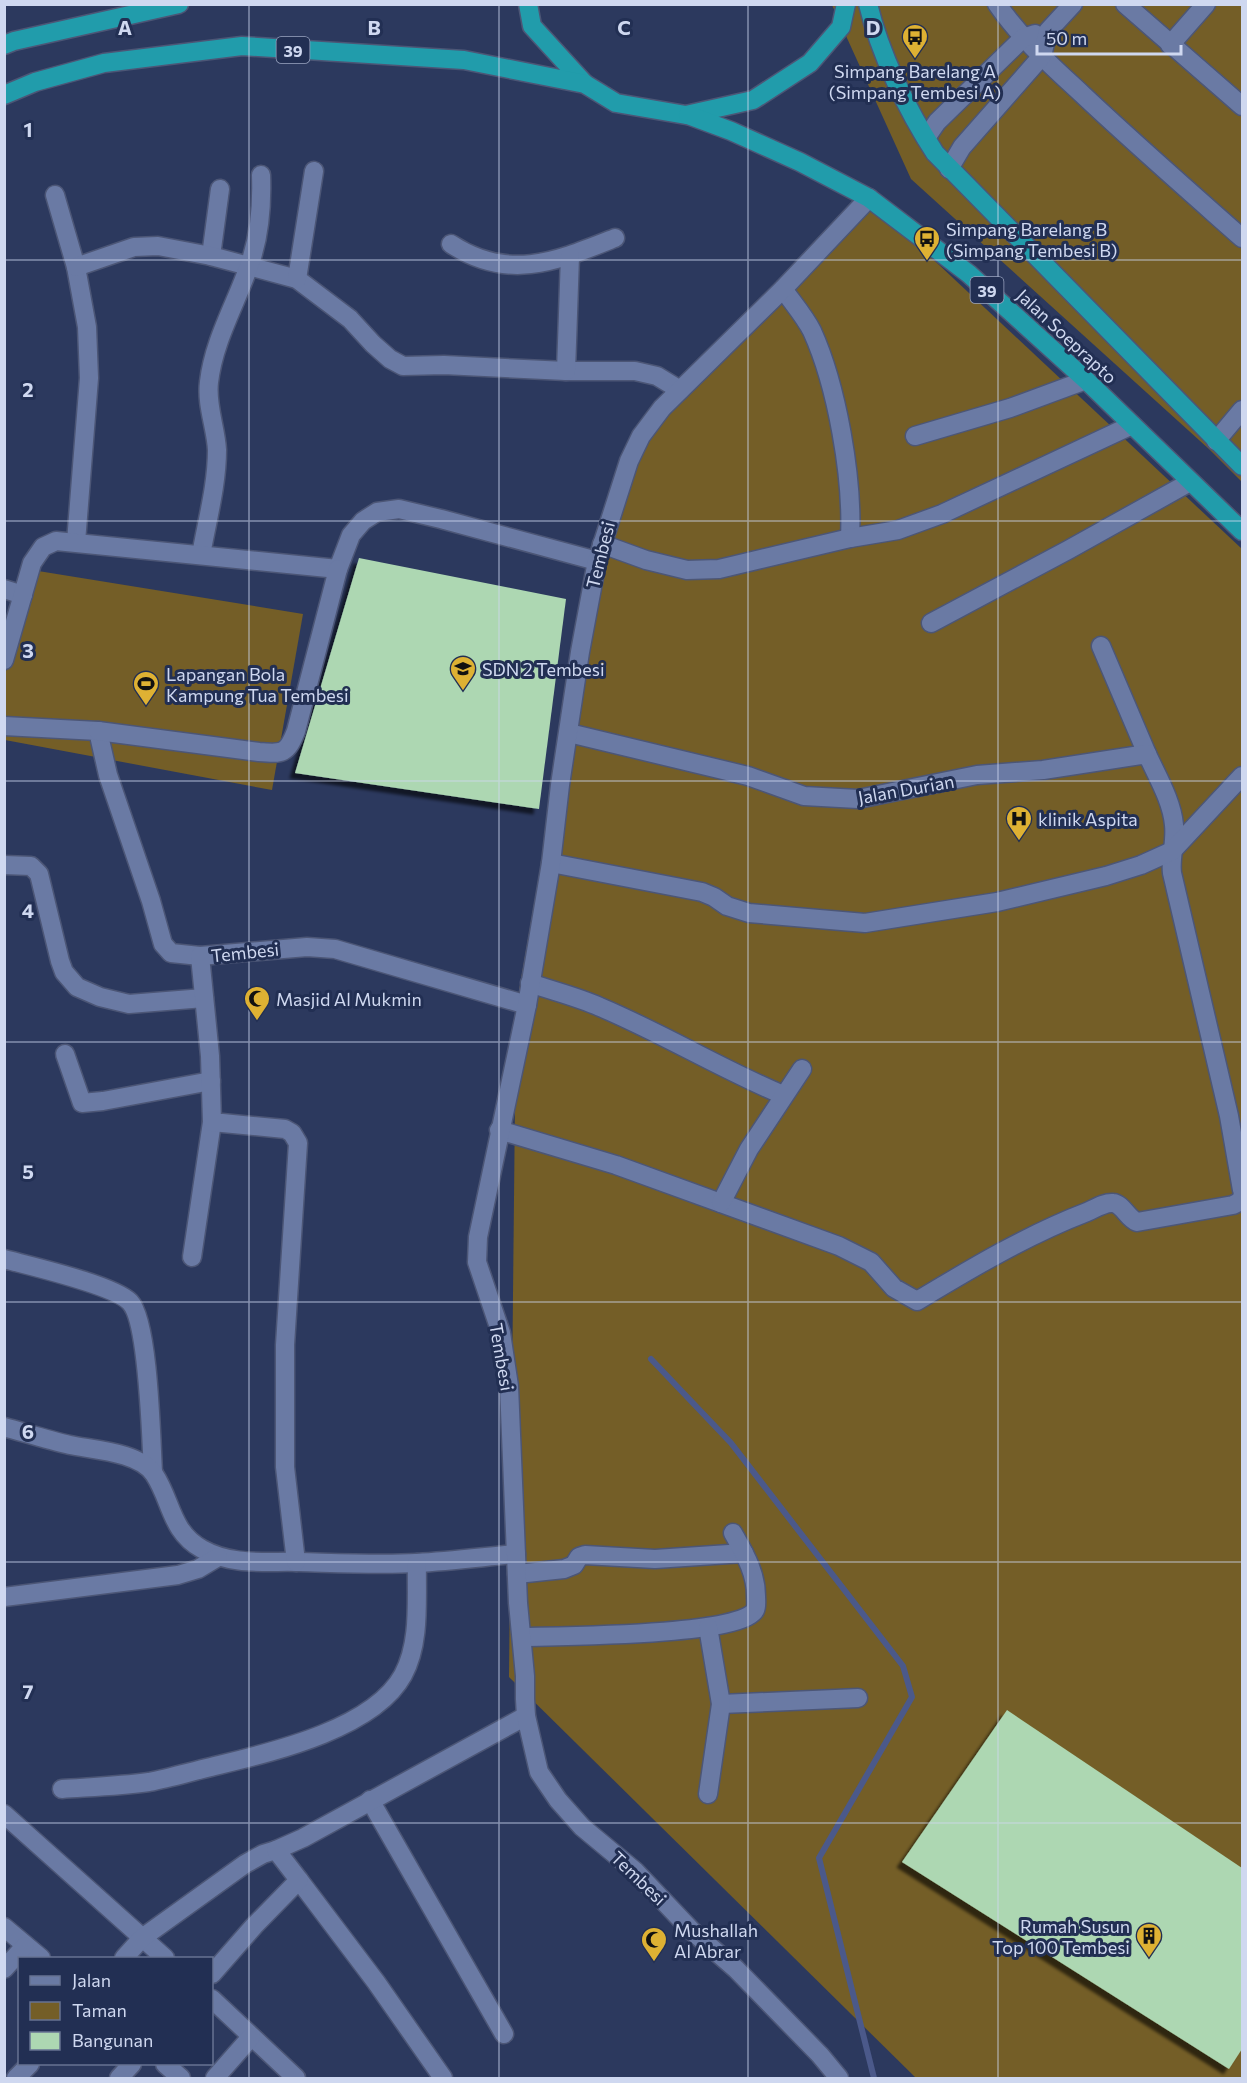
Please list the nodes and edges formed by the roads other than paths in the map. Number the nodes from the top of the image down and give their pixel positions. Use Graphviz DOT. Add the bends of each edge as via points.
graph roads {
  1 [pos="179,4"];
  2 [pos="528,4"];
  3 [pos="846,4"];
  4 [pos="868,4"];
  5 [pos="997,4"];
  6 [pos="1073,4"];
  7 [pos="1125,4"];
  8 [pos="1206,4"];
  9 [pos="1048,31"];
  10 [pos="1023,38"];
  11 [pos="4,45"];
  12 [pos="1170,45"];
  13 [pos="1042,56"];
  14 [pos="585,84"];
  15 [pos="4,95"];
  16 [pos="1241,102"];
  17 [pos="686,115"];
  18 [pos="926,138"];
  19 [pos="949,169"];
  20 [pos="314,171"];
  21 [pos="261,175"];
  22 [pos="220,189"];
  23 [pos="55,195"];
  24 [pos="869,198"];
  25 [pos="615,238"];
  26 [pos="1242,238"];
  27 [pos="451,244"];
  28 [pos="211,255"];
  29 [pos="570,256"];
  30 [pos="249,266"];
  31 [pos="76,267"];
  32 [pos="297,279"];
  33 [pos="783,290"];
  34 [pos="566,371"];
  35 [pos="1086,380"];
  36 [pos="680,390"];
  37 [pos="1242,410"];
  38 [pos="1132,425"];
  39 [pos="915,436"];
  40 [pos="1216,441"];
  41 [pos="1242,466"];
  42 [pos="1191,482"];
  43 [pos="1242,531"];
  44 [pos="850,538"];
  45 [pos="76,542"];
  46 [pos="599,552"];
  47 [pos="201,555"];
  48 [pos="338,568"];
  49 [pos="4,589"];
  50 [pos="23,596"];
  51 [pos="931,623"];
  52 [pos="1101,646"];
  53 [pos="4,660"];
  54 [pos="4,726"];
  55 [pos="98,731"];
  56 [pos="569,733"];
  57 [pos="1146,754"];
  58 [pos="1242,776"];
  59 [pos="1172,851"];
  60 [pos="551,863"];
  61 [pos="4,865"];
  62 [pos="200,956"];
  63 [pos="530,983"];
  64 [pos="204,998"];
  65 [pos="527,1005"];
  66 [pos="65,1054"];
  67 [pos="802,1069"];
  68 [pos="211,1081"];
  69 [pos="783,1095"];
  70 [pos="212,1122"];
  71 [pos="499,1130"];
  72 [pos="1242,1190"];
  73 [pos="1242,1197"];
  74 [pos="721,1203"];
  75 [pos="192,1257"];
  76 [pos="4,1259"];
  77 [pos="4,1427"];
  78 [pos="153,1472"];
  79 [pos="733,1533"];
  80 [pos="744,1553"];
  81 [pos="516,1554"];
  82 [pos="218,1557"];
  83 [pos="296,1562"];
  84 [pos="417,1563"];
  85 [pos="517,1574"];
  86 [pos="4,1597"];
  87 [pos="708,1627"];
  88 [pos="522,1637"];
  89 [pos="858,1698"];
  90 [pos="721,1704"];
  91 [pos="526,1716"];
  92 [pos="62,1790"];
  93 [pos="708,1794"];
  94 [pos="370,1800"];
  95 [pos="4,1814"];
  96 [pos="276,1850"];
  97 [pos="299,1880"];
  98 [pos="4,1926"];
  99 [pos="142,1938"];
  100 [pos="25,1946"];
  101 [pos="39,1957"];
  102 [pos="126,1957"];
  103 [pos="163,1957"];
  104 [pos="4,1969"];
  105 [pos="213,1973"];
  106 [pos="213,2000"];
  107 [pos="504,2034"];
  108 [pos="251,2037"];
  109 [pos="29,2065"];
  110 [pos="131,2065"];
  111 [pos="166,2065"];
  112 [pos="837,2075"];
  113 [pos="16,2079"];
  114 [pos="119,2079"];
  115 [pos="181,2079"];
  116 [pos="214,2079"];
  117 [pos="296,2079"];
  118 [pos="443,2079"];
  1 -- 11 [label="highway"];
  2 -- 14 [label="highway, 39" via="532,26"];
  3 -- 17 [label="highway, 39" via="841,27 810,63 753,100"];
  4 -- 18 [label="highway, Jalan Soeprapto" via="873,28"];
  5 -- 10 [label="street"];
  6 -- 9 [label="street"];
  7 -- 12 [label="street"];
  8 -- 12 [label="street"];
  9 -- 10 [label="street"];
  9 -- 13 [label="street"];
  10 -- 13 [label="street"];
  10 -- 18 [label="street" via="937,122"];
  12 -- 16 [label="street"];
  13 -- 19 [label="street" via="962,147"];
  13 -- 26 [label="street"];
  14 -- 15 [label="highway, 39" via="464,60 242,46 104,63"];
  14 -- 17 [label="highway, 39" via="616,104"];
  17 -- 24 [label="highway, Jalan Soeprapto / 39" via="800,162"];
  18 -- 19 [label="highway, Jalan Soeprapto"];
  19 -- 40 [label="highway, Jalan Soeprapto"];
  20 -- 32 [label="street"];
  21 -- 30 [label="street" via="258,232"];
  22 -- 28 [label="street"];
  23 -- 31 [label="street"];
  24 -- 33 [label="street, Tembesi"];
  24 -- 35 [label="highway, Jalan Soeprapto / 39" via="969,274"];
  25 -- 29 [label="street"];
  27 -- 29 [label="street" via="469,256 522,266"];
  28 -- 30 [label="street"];
  28 -- 31 [label="street" via="158,246 134,247"];
  29 -- 34 [label="street"];
  30 -- 32 [label="street"];
  30 -- 47 [label="street" via="214,353 209,384 217,454"];
  31 -- 45 [label="street" via="87,327 90,378"];
  32 -- 34 [label="street" via="350,319 390,359 404,366"];
  33 -- 36 [label="street, Tembesi"];
  33 -- 44 [label="street" via="811,329 833,396 849,494"];
  34 -- 36 [label="street" via="635,371 657,376"];
  35 -- 38 [label="highway, Jalan Soeprapto / 39"];
  35 -- 39 [label="street"];
  36 -- 46 [label="street, Tembesi" via="640,436"];
  37 -- 40 [label="street"];
  38 -- 42 [label="highway, Jalan Soeprapto / 39"];
  38 -- 44 [label="street" via="942,514 898,530"];
  40 -- 41 [label="highway, Jalan Soeprapto"];
  42 -- 43 [label="highway, Jalan Soeprapto / 39"];
  42 -- 51 [label="street"];
  44 -- 46 [label="street" via="719,569 687,570"];
  45 -- 47 [label="street"];
  45 -- 50 [label="street" via="56,541 43,547 32,563"];
  46 -- 48 [label="street" via="399,509 377,512 363,521 351,536"];
  46 -- 56 [label="street, Tembesi"];
  47 -- 48 [label="street"];
  48 -- 55 [label="street" via="296,730 287,750 259,752"];
  49 -- 50 [label="street"];
  50 -- 53 [label="street"];
  52 -- 57 [label="street"];
  54 -- 55 [label="street"];
  55 -- 62 [label="street" via="108,775 163,944 171,953"];
  56 -- 57 [label="street, Jalan Durian" via="748,776 804,796 858,799 977,775 1042,770"];
  56 -- 60 [label="street, Tembesi"];
  57 -- 59 [label="street" via="1168,801 1174,824"];
  58 -- 59 [label="street"];
  59 -- 60 [label="street" via="1106,876 997,902 865,923 749,913 702,892"];
  59 -- 72 [label="street" via="1172,873 1229,1116"];
  60 -- 63 [label="street, Tembesi"];
  61 -- 64 [label="street" via="30,866 39,874 60,961 77,987 129,1004"];
  62 -- 64 [label="street, Tembesi"];
  62 -- 65 [label="street, Tembesi" via="307,946 335,949"];
  63 -- 65 [label="street, Tembesi"];
  63 -- 69 [label="street" via="598,1006"];
  64 -- 68 [label="street, Tembesi"];
  65 -- 71 [label="street, Tembesi"];
  66 -- 68 [label="street" via="82,1103"];
  67 -- 69 [label="street"];
  68 -- 70 [label="street, Tembesi"];
  69 -- 74 [label="street"];
  70 -- 75 [label="street, Tembesi"];
  70 -- 83 [label="street" via="285,1129 298,1143 285,1344 285,1467"];
  71 -- 74 [label="street" via="616,1165"];
  71 -- 81 [label="street, Tembesi" via="478,1237 477,1262 506,1357"];
  73 -- 74 [label="street" via="1241,1202 1233,1205 1137,1222 1120,1206 1109,1203 1018,1243 917,1301 894,1288 871,1262"];
  76 -- 78 [label="street" via="110,1290 130,1302 141,1325"];
  77 -- 78 [label="street" via="115,1453"];
  78 -- 82 [label="street" via="177,1527 201,1549"];
  79 -- 80 [label="street"];
  80 -- 85 [label="street" via="655,1559 585,1555 564,1569"];
  80 -- 87 [label="street" via="752,1567 755,1610 744,1618"];
  81 -- 84 [label="street"];
  81 -- 85 [label="street, Tembesi"];
  82 -- 83 [label="street" via="247,1562"];
  82 -- 86 [label="street" via="178,1575"];
  83 -- 84 [label="street"];
  84 -- 92 [label="street" via="412,1654 390,1694 364,1713 283,1749 149,1782"];
  85 -- 88 [label="street, Tembesi"];
  87 -- 88 [label="street" via="635,1635"];
  87 -- 90 [label="street"];
  88 -- 91 [label="street, Tembesi"];
  89 -- 90 [label="street"];
  90 -- 93 [label="street"];
  91 -- 94 [label="street"];
  91 -- 112 [label="street, Tembesi" via="540,1772 558,1800 582,1827 635,1871 692,1931 736,1969"];
  94 -- 96 [label="street"];
  94 -- 107 [label="street"];
  95 -- 99 [label="street"];
  96 -- 97 [label="street"];
  96 -- 99 [label="street" via="245,1864"];
  97 -- 105 [label="street"];
  97 -- 118 [label="street"];
  98 -- 100 [label="street"];
  99 -- 102 [label="street"];
  99 -- 103 [label="street"];
  100 -- 101 [label="street"];
  100 -- 104 [label="street"];
  106 -- 108 [label="street"];
  108 -- 116 [label="street"];
  108 -- 117 [label="street"];
  109 -- 113 [label="street"];
  110 -- 114 [label="street"];
  111 -- 115 [label="street"];
}
